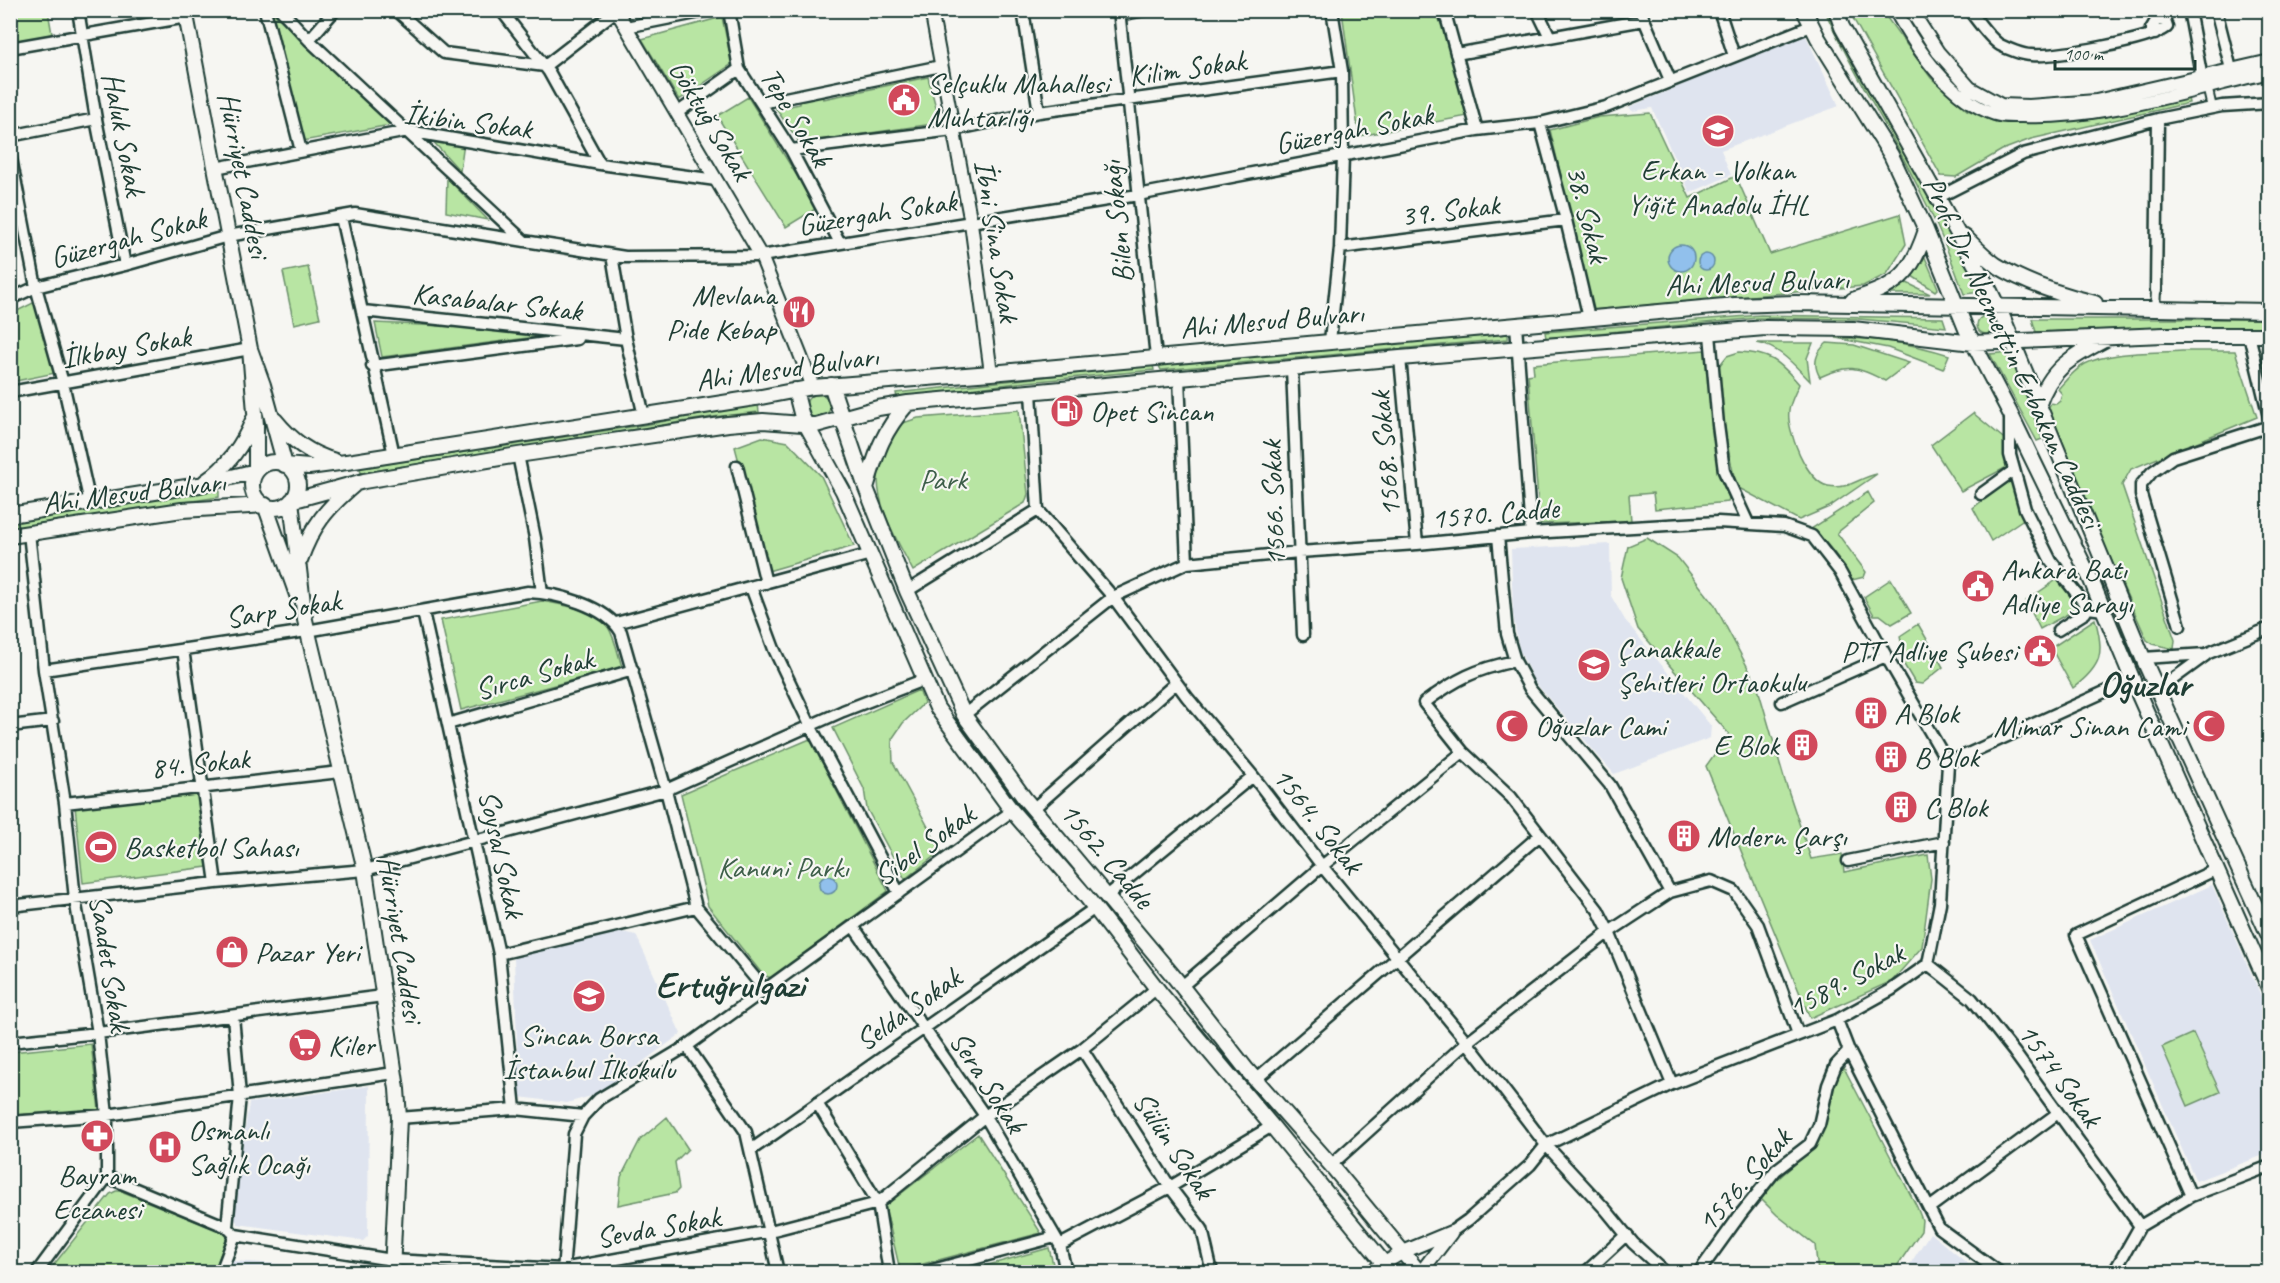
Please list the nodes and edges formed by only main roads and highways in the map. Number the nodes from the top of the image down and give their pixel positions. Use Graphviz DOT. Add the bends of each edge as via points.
graph roads {
  1 [pos="1804,10"];
  2 [pos="1836,10"];
  3 [pos="186,14"];
  4 [pos="1954,227"];
  5 [pos="1926,230"];
  6 [pos="1841,304"];
  7 [pos="1958,306"];
  8 [pos="1997,306"];
  9 [pos="2121,310"];
  10 [pos="2270,311"];
  11 [pos="2270,335"];
  12 [pos="2109,337"];
  13 [pos="2013,341"];
  14 [pos="1973,343"];
  15 [pos="250,349"];
  16 [pos="831,385"];
  17 [pos="795,390"];
  18 [pos="908,403"];
  19 [pos="2038,406"];
  20 [pos="255,415"];
  21 [pos="271,415"];
  22 [pos="843,418"];
  23 [pos="806,425"];
  24 [pos="343,462"];
  25 [pos="285,465"];
  26 [pos="256,471"];
  27 [pos="357,482"];
  28 [pos="199,485"];
  29 [pos="866,488"];
  30 [pos="291,501"];
  31 [pos="265,506"];
  32 [pos="10,515"];
  33 [pos="10,536"];
  34 [pos="299,562"];
  35 [pos="306,626"];
  36 [pos="2270,938"];
  37 [pos="2270,990"];
  38 [pos="392,1266"];
  39 [pos="1388,1268"];
  40 [pos="1420,1272"];
  1 -- 5 [label="main road, Prof. Dr. Necmettin Erbakan Caddesi" via="1891,156"];
  2 -- 4 [label="main road, Prof. Dr. Necmettin Erbakan Caddesi"];
  3 -- 15 [label="main road, Hürriyet Caddesi"];
  4 -- 8 [label="main road, Prof. Dr. Necmettin Erbakan Caddesi"];
  4 -- 9 [label="main road" via="1996,264 2017,276"];
  5 -- 6 [label="main road" via="1915,261 1896,282"];
  5 -- 7 [label="main road, Prof. Dr. Necmettin Erbakan Caddesi"];
  6 -- 7 [label="main road, Ahi Mesud Bulvarı"];
  6 -- 16 [label="main road, Ahi Mesud Bulvarı" via="1735,305"];
  7 -- 8 [label="main road, Ahi Mesud Bulvarı"];
  7 -- 14 [label="main road, Prof. Dr. Necmettin Erbakan Caddesi"];
  8 -- 9 [label="main road, Ahi Mesud Bulvarı"];
  8 -- 13 [label="main road, Prof. Dr. Necmettin Erbakan Caddesi"];
  9 -- 10 [label="main road, Ahi Mesud Bulvarı"];
  11 -- 12 [label="main road, Ahi Mesud Bulvarı"];
  12 -- 13 [label="main road, Ahi Mesud Bulvarı"];
  12 -- 19 [label="main road" via="2057,369"];
  13 -- 14 [label="main road, Ahi Mesud Bulvarı"];
  13 -- 19 [label="main road, Prof. Dr. Necmettin Erbakan Caddesi"];
  14 -- 18 [label="main road, Ahi Mesud Bulvarı" via="1877,331 1765,328"];
  14 -- 37 [label="main road, Prof. Dr. Necmettin Erbakan Caddesi" via="2077,550"];
  15 -- 20 [label="main road"];
  15 -- 21 [label="main road"];
  16 -- 17 [label="main road, Ahi Mesud Bulvarı"];
  16 -- 22 [label="main road, 1562. Cadde"];
  17 -- 23 [label="main road, 1562. Cadde"];
  17 -- 24 [label="main road, Ahi Mesud Bulvarı"];
  18 -- 22 [label="main road, Ahi Mesud Bulvarı"];
  18 -- 29 [label="main road" via="885,432"];
  19 -- 36 [label="main road, Prof. Dr. Necmettin Erbakan Caddesi" via="2143,658"];
  20 -- 26 [label="main road"];
  20 -- 28 [label="main road" via="235,453"];
  21 -- 24 [label="main road" via="306,449"];
  21 -- 25 [label="main road"];
  22 -- 23 [label="main road, Ahi Mesud Bulvarı"];
  22 -- 29 [label="main road, 1562. Cadde"];
  23 -- 27 [label="main road, Ahi Mesud Bulvarı" via="728,424"];
  23 -- 39 [label="main road, 1562. Cadde" via="843,491 937,708 1012,811"];
  24 -- 25 [label="main road, Ahi Mesud Bulvarı" via="309,467"];
  25 -- 26 [label="main road, Ahi Mesud Bulvarı" via="270,463"];
  25 -- 30 [label="main road" via="297,481 297,492"];
  26 -- 28 [label="main road, Ahi Mesud Bulvarı"];
  26 -- 31 [label="main road, Ahi Mesud Bulvarı" via="252,488"];
  27 -- 30 [label="main road, Ahi Mesud Bulvarı"];
  27 -- 34 [label="main road" via="320,518"];
  28 -- 32 [label="main road, Ahi Mesud Bulvarı"];
  29 -- 40 [label="main road, 1562. Cadde" via="907,591 964,715 1033,809 1182,986 1255,1080"];
  30 -- 31 [label="main road, Ahi Mesud Bulvarı" via="276,508"];
  30 -- 34 [label="main road"];
  31 -- 33 [label="main road, Ahi Mesud Bulvarı" via="182,510"];
  31 -- 35 [label="main road"];
  34 -- 35 [label="main road"];
  35 -- 38 [label="main road, Hürriyet Caddesi" via="365,870 394,1073 399,1118"];
}
